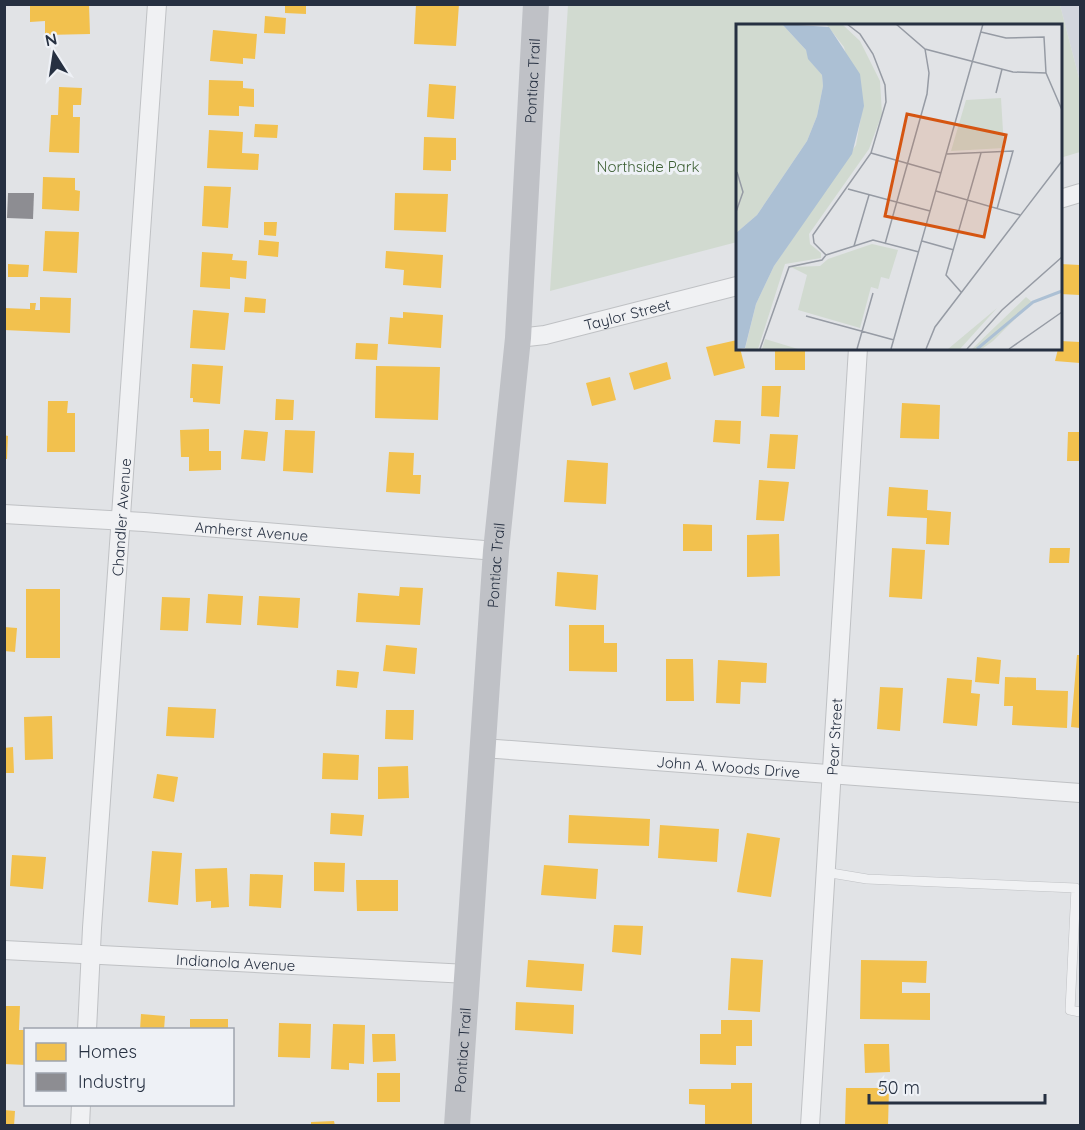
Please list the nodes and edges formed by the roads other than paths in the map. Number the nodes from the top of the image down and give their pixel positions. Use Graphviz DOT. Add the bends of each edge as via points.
graph roads {
  1 [pos="157,4"];
  2 [pos="536,4"];
  3 [pos="1080,193"];
  4 [pos="1061,198"];
  5 [pos="736,286"];
  6 [pos="518,338"];
  7 [pos="858,350"];
  8 [pos="4,514"];
  9 [pos="122,521"];
  10 [pos="496,551"];
  11 [pos="483,748"];
  12 [pos="830,775"];
  13 [pos="1080,793"];
  14 [pos="825,872"];
  15 [pos="4,950"];
  16 [pos="90,955"];
  17 [pos="468,974"];
  18 [pos="1080,1012"];
  19 [pos="87,1028"];
  20 [pos="81,1106"];
  21 [pos="80,1125"];
  22 [pos="457,1125"];
  23 [pos="810,1125"];
  1 -- 9 [label="street, Chandler Avenue"];
  2 -- 6 [label="main road, Pontiac Trail"];
  3 -- 4 [label="street"];
  5 -- 6 [label="street, Taylor Street" via="545,335"];
  6 -- 10 [label="main road, Pontiac Trail"];
  7 -- 12 [label="street, Pear Street"];
  8 -- 9 [label="street, Amherst Avenue"];
  9 -- 10 [label="street, Amherst Avenue"];
  9 -- 16 [label="street, Chandler Avenue"];
  10 -- 11 [label="main road, Pontiac Trail"];
  11 -- 12 [label="street, John A. Woods Drive"];
  11 -- 17 [label="main road, Pontiac Trail"];
  12 -- 13 [label="street, John A. Woods Drive"];
  12 -- 14 [label="street, Pear Street"];
  14 -- 18 [label="lane" via="867,879 1076,888 1070,1010"];
  14 -- 23 [label="street, Pear Street"];
  15 -- 16 [label="street, Indianola Avenue"];
  16 -- 17 [label="street, Indianola Avenue"];
  16 -- 19 [label="street, Chandler Avenue"];
  17 -- 22 [label="main road, Pontiac Trail"];
  20 -- 21 [label="street"];
}
